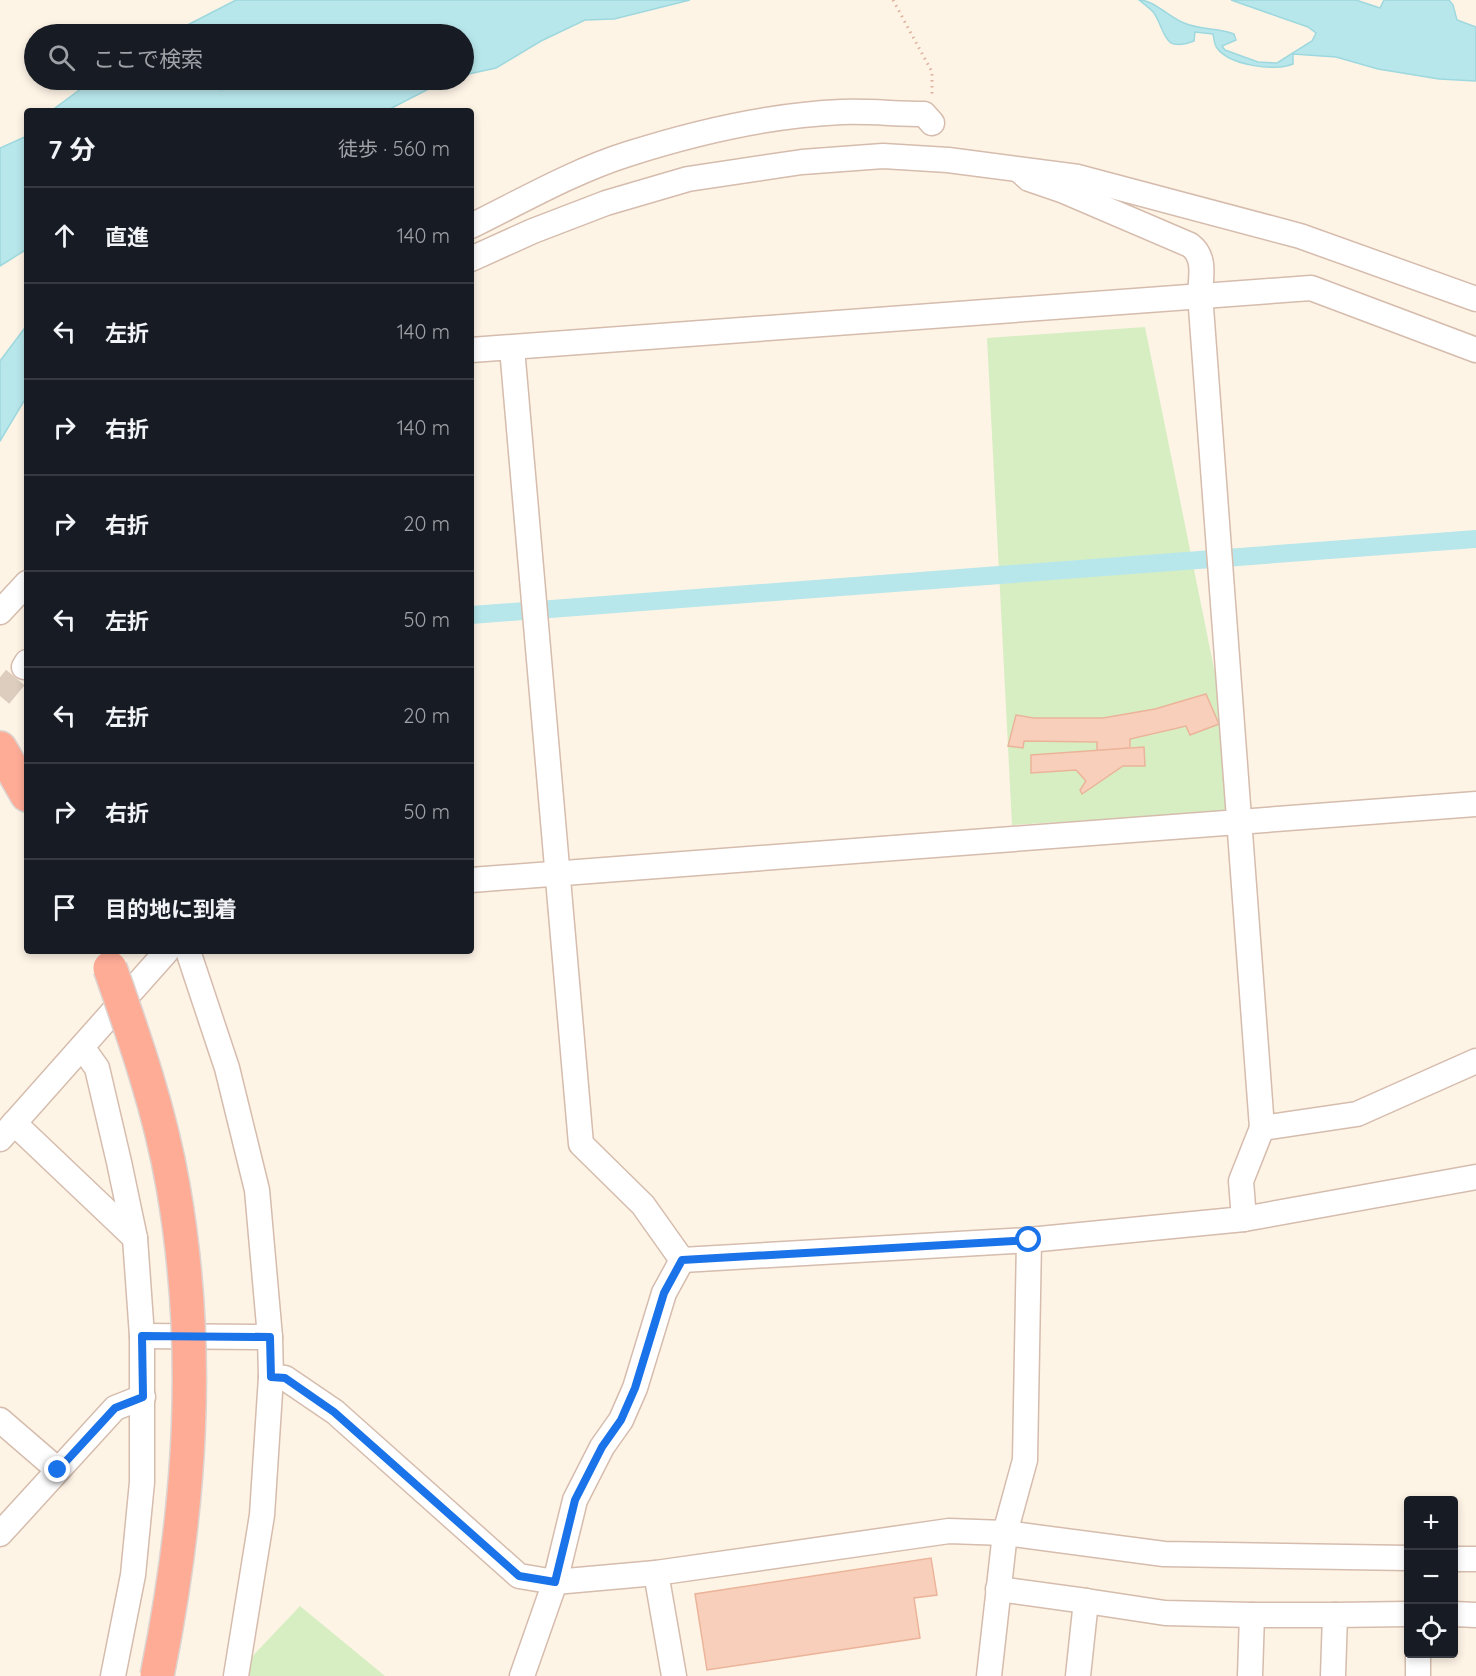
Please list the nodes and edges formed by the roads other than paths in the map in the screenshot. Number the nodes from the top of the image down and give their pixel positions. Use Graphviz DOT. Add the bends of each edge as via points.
graph roads {
  1 [pos="932,123"];
  2 [pos="1019,170"];
  3 [pos="474,225"];
  4 [pos="474,258"];
  5 [pos="1200,294"];
  6 [pos="1476,299"];
  7 [pos="512,348"];
  8 [pos="474,350"];
  9 [pos="1476,350"];
  10 [pos="24,586"];
  11 [pos="0,612"];
  12 [pos="0,748"];
  13 [pos="24,790"];
  14 [pos="1476,804"];
  15 [pos="1241,823"];
  16 [pos="558,875"];
  17 [pos="474,880"];
  18 [pos="164,954"];
  19 [pos="189,954"];
  20 [pos="107,960"];
  21 [pos="82,1047"];
  22 [pos="1476,1061"];
  23 [pos="1262,1128"];
  24 [pos="7,1131"];
  25 [pos="1476,1177"];
  26 [pos="1244,1219"];
  27 [pos="135,1238"];
  28 [pos="1029,1240"];
  29 [pos="682,1260"];
  30 [pos="142,1336"];
  31 [pos="270,1337"];
  32 [pos="271,1377"];
  33 [pos="143,1397"];
  34 [pos="0,1419"];
  35 [pos="58,1470"];
  36 [pos="1005,1533"];
  37 [pos="0,1534"];
  38 [pos="1404,1558"];
  39 [pos="1458,1559"];
  40 [pos="1476,1559"];
  41 [pos="656,1573"];
  42 [pos="555,1582"];
  43 [pos="998,1589"];
  44 [pos="1086,1600"];
  45 [pos="1404,1614"];
  46 [pos="1458,1614"];
  47 [pos="1252,1615"];
  48 [pos="1335,1615"];
  49 [pos="1476,1615"];
  50 [pos="1418,1658"];
  51 [pos="113,1676"];
  52 [pos="157,1676"];
  53 [pos="236,1676"];
  54 [pos="522,1676"];
  55 [pos="674,1676"];
  56 [pos="989,1676"];
  57 [pos="1078,1676"];
  58 [pos="1250,1676"];
  59 [pos="1334,1676"];
  60 [pos="1418,1676"];
  1 -- 3 [label="street" via="924,114 843,112 772,118 713,131 627,154"];
  2 -- 4 [label="street" via="883,156 802,162 688,179 606,203"];
  2 -- 5 [label="street" via="1029,179 1190,245 1202,261"];
  2 -- 6 [label="street" via="1078,177 1300,236"];
  5 -- 7 [label="street"];
  5 -- 9 [label="street" via="1311,288"];
  5 -- 15 [label="street"];
  7 -- 8 [label="street"];
  7 -- 16 [label="street"];
  10 -- 11 [label="street"];
  12 -- 13 [label="highway"];
  14 -- 15 [label="street"];
  15 -- 16 [label="street" via="1169,821 1123,838 1082,827"];
  15 -- 23 [label="street"];
  16 -- 17 [label="street"];
  16 -- 29 [label="street" via="581,1144 644,1205"];
  18 -- 21 [label="street"];
  19 -- 31 [label="street" via="227,1068 257,1190"];
  20 -- 52 [label="highway, bridge" via="138,1047 173,1183 184,1256 189,1328 187,1474 180,1550"];
  21 -- 24 [label="street"];
  21 -- 27 [label="street" via="97,1068"];
  22 -- 23 [label="street" via="1357,1114"];
  23 -- 26 [label="street" via="1241,1181"];
  24 -- 27 [label="street"];
  25 -- 26 [label="street"];
  26 -- 28 [label="street"];
  27 -- 30 [label="street"];
  28 -- 29 [label="street"];
  28 -- 36 [label="street" via="1025,1460"];
  29 -- 42 [label="street" via="664,1293 626,1409 575,1500"];
  30 -- 31 [label="street"];
  30 -- 33 [label="street"];
  31 -- 32 [label="street"];
  32 -- 42 [label="street" via="285,1378 334,1412 519,1576"];
  32 -- 53 [label="street" via="262,1515"];
  33 -- 35 [label="street" via="115,1408"];
  33 -- 51 [label="street" via="142,1482 133,1575"];
  34 -- 35 [label="street"];
  35 -- 37 [label="street"];
  36 -- 38 [label="street" via="1164,1554"];
  36 -- 41 [label="street" via="949,1531"];
  36 -- 43 [label="street"];
  39 -- 40 [label="street"];
  41 -- 42 [label="street"];
  41 -- 55 [label="street"];
  42 -- 54 [label="street"];
  43 -- 44 [label="street"];
  43 -- 56 [label="street"];
  44 -- 47 [label="street" via="1165,1613"];
  44 -- 57 [label="street"];
  45 -- 48 [label="street"];
  46 -- 49 [label="street"];
  47 -- 48 [label="street"];
  47 -- 58 [label="street"];
  48 -- 59 [label="street"];
  50 -- 60 [label="street"];
}
